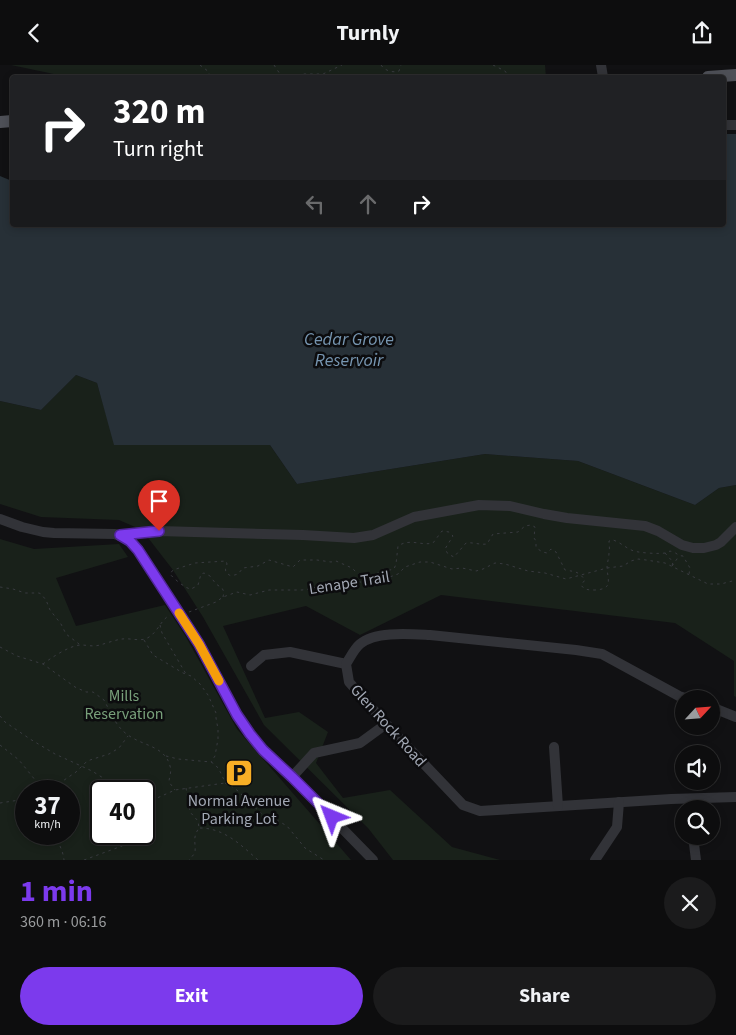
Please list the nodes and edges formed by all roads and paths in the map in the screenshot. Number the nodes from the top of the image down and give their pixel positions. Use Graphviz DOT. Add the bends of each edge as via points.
graph roads {
  1 [pos="200,65"];
  2 [pos="342,65"];
  3 [pos="381,65"];
  4 [pos="402,65"];
  5 [pos="493,65"];
  6 [pos="209,75"];
  7 [pos="300,75"];
  8 [pos="508,75"];
  9 [pos="0,519"];
  10 [pos="736,527"];
  11 [pos="120,535"];
  12 [pos="665,553"];
  13 [pos="678,555"];
  14 [pos="672,566"];
  15 [pos="607,568"];
  16 [pos="689,574"];
  17 [pos="581,575"];
  18 [pos="736,580"];
  19 [pos="0,587"];
  20 [pos="223,597"];
  21 [pos="179,613"];
  22 [pos="160,624"];
  23 [pos="144,640"];
  24 [pos="80,645"];
  25 [pos="0,647"];
  26 [pos="43,664"];
  27 [pos="346,664"];
  28 [pos="251,666"];
  29 [pos="186,674"];
  30 [pos="675,694"];
  31 [pos="720,711"];
  32 [pos="0,716"];
  33 [pos="736,717"];
  34 [pos="386,724"];
  35 [pos="128,736"];
  36 [pos="0,745"];
  37 [pos="554,747"];
  38 [pos="164,754"];
  39 [pos="211,762"];
  40 [pos="81,766"];
  41 [pos="292,777"];
  42 [pos="233,778"];
  43 [pos="36,780"];
  44 [pos="65,780"];
  45 [pos="105,780"];
  46 [pos="225,783"];
  47 [pos="186,788"];
  48 [pos="175,790"];
  49 [pos="736,797"];
  50 [pos="155,798"];
  51 [pos="715,800"];
  52 [pos="15,801"];
  53 [pos="619,802"];
  54 [pos="0,803"];
  55 [pos="675,804"];
  56 [pos="558,806"];
  57 [pos="199,828"];
  58 [pos="59,845"];
  59 [pos="124,845"];
  60 [pos="694,845"];
  61 [pos="64,860"];
  62 [pos="84,860"];
  63 [pos="189,860"];
  64 [pos="258,860"];
  65 [pos="324,860"];
  66 [pos="373,860"];
  67 [pos="596,860"];
  68 [pos="696,860"];
  1 -- 6 [label="path"];
  2 -- 7 [label="path" via="323,74"];
  3 -- 4 [label="path" via="396,72"];
  5 -- 8 [label="path"];
  9 -- 11 [label="street" via="43,532"];
  10 -- 11 [label="street" via="716,545 693,548 645,526 567,518 489,504 414,517 373,535 354,538 159,531"];
  11 -- 21 [label="street" via="134,545"];
  12 -- 13 [label="path" via="671,551"];
  12 -- 14 [label="path" via="673,562"];
  12 -- 15 [label="path" via="633,551 613,540 610,541"];
  13 -- 14 [label="path"];
  13 -- 16 [label="path" via="685,558"];
  14 -- 15 [label="path, Lenape Trail" via="638,559 623,566"];
  14 -- 16 [label="path, Lenape Trail"];
  15 -- 17 [label="path, Lenape Trail"];
  15 -- 17 [label="path" via="608,585 604,589 583,588 581,585 586,580"];
  16 -- 18 [label="path, Lenape Trail" via="715,585"];
  17 -- 20 [label="path, Lenape Trail" via="566,579 505,564 495,563 476,571 420,562 405,567 396,575 368,582 302,590 269,590 250,595 237,592"];
  17 -- 20 [label="path" via="577,571 565,570 556,552 551,549 547,553 541,552 536,547 535,527 531,525 518,532 493,534 487,544 466,543 454,557 445,549 453,536 449,532 442,531 433,543 404,542 398,546 394,569 369,577 336,561 317,560 300,560 293,567 269,560 243,568 231,576 225,571 226,561 195,563 173,569 170,574 174,580 192,589 204,573 222,588"];
  19 -- 24 [label="path" via="41,594 66,634"];
  20 -- 21 [label="path, Lenape Trail"];
  21 -- 22 [label="path, Lenape Trail" via="169,615"];
  21 -- 41 [label="street" via="237,715 263,750"];
  22 -- 23 [label="path, Lenape Trail"];
  22 -- 29 [label="path"];
  23 -- 24 [label="path" via="117,639 94,646"];
  23 -- 29 [label="path" via="157,659"];
  24 -- 26 [label="path"];
  25 -- 26 [label="path"];
  26 -- 35 [label="path" via="75,687 101,697"];
  27 -- 28 [label="street" via="290,652 264,655"];
  27 -- 30 [label="street, Glen Rock Road" via="358,645 368,639 407,633 430,635 602,654"];
  27 -- 34 [label="street, Glen Rock Road" via="349,682"];
  29 -- 39 [label="path" via="200,684 216,713 218,739"];
  31 -- 33 [label="street"];
  32 -- 40 [label="path" via="30,739"];
  34 -- 41 [label="street" via="360,743 314,753"];
  34 -- 56 [label="street, Glen Rock Road" via="463,805 480,811"];
  35 -- 38 [label="path"];
  35 -- 40 [label="path" via="119,748"];
  36 -- 43 [label="path" via="19,760"];
  37 -- 56 [label="street"];
  38 -- 39 [label="path" via="172,758"];
  38 -- 48 [label="path" via="170,766 169,782"];
  39 -- 46 [label="path"];
  40 -- 44 [label="path"];
  40 -- 45 [label="path"];
  41 -- 66 [label="street"];
  42 -- 46 [label="path"];
  46 -- 47 [label="path"];
  46 -- 65 [label="path" via="266,817 287,826 305,848"];
  47 -- 48 [label="path"];
  47 -- 57 [label="path" via="190,812 198,821"];
  48 -- 50 [label="path"];
  49 -- 51 [label="street, Glen Rock Road"];
  52 -- 54 [label="path"];
  53 -- 55 [label="street, Glen Rock Road"];
  53 -- 56 [label="street, Glen Rock Road"];
  53 -- 67 [label="street" via="617,827"];
  57 -- 63 [label="path" via="194,841 195,853"];
  57 -- 64 [label="path" via="228,836"];
  58 -- 61 [label="path"];
  59 -- 62 [label="path"];
  60 -- 68 [label="street"];
}
